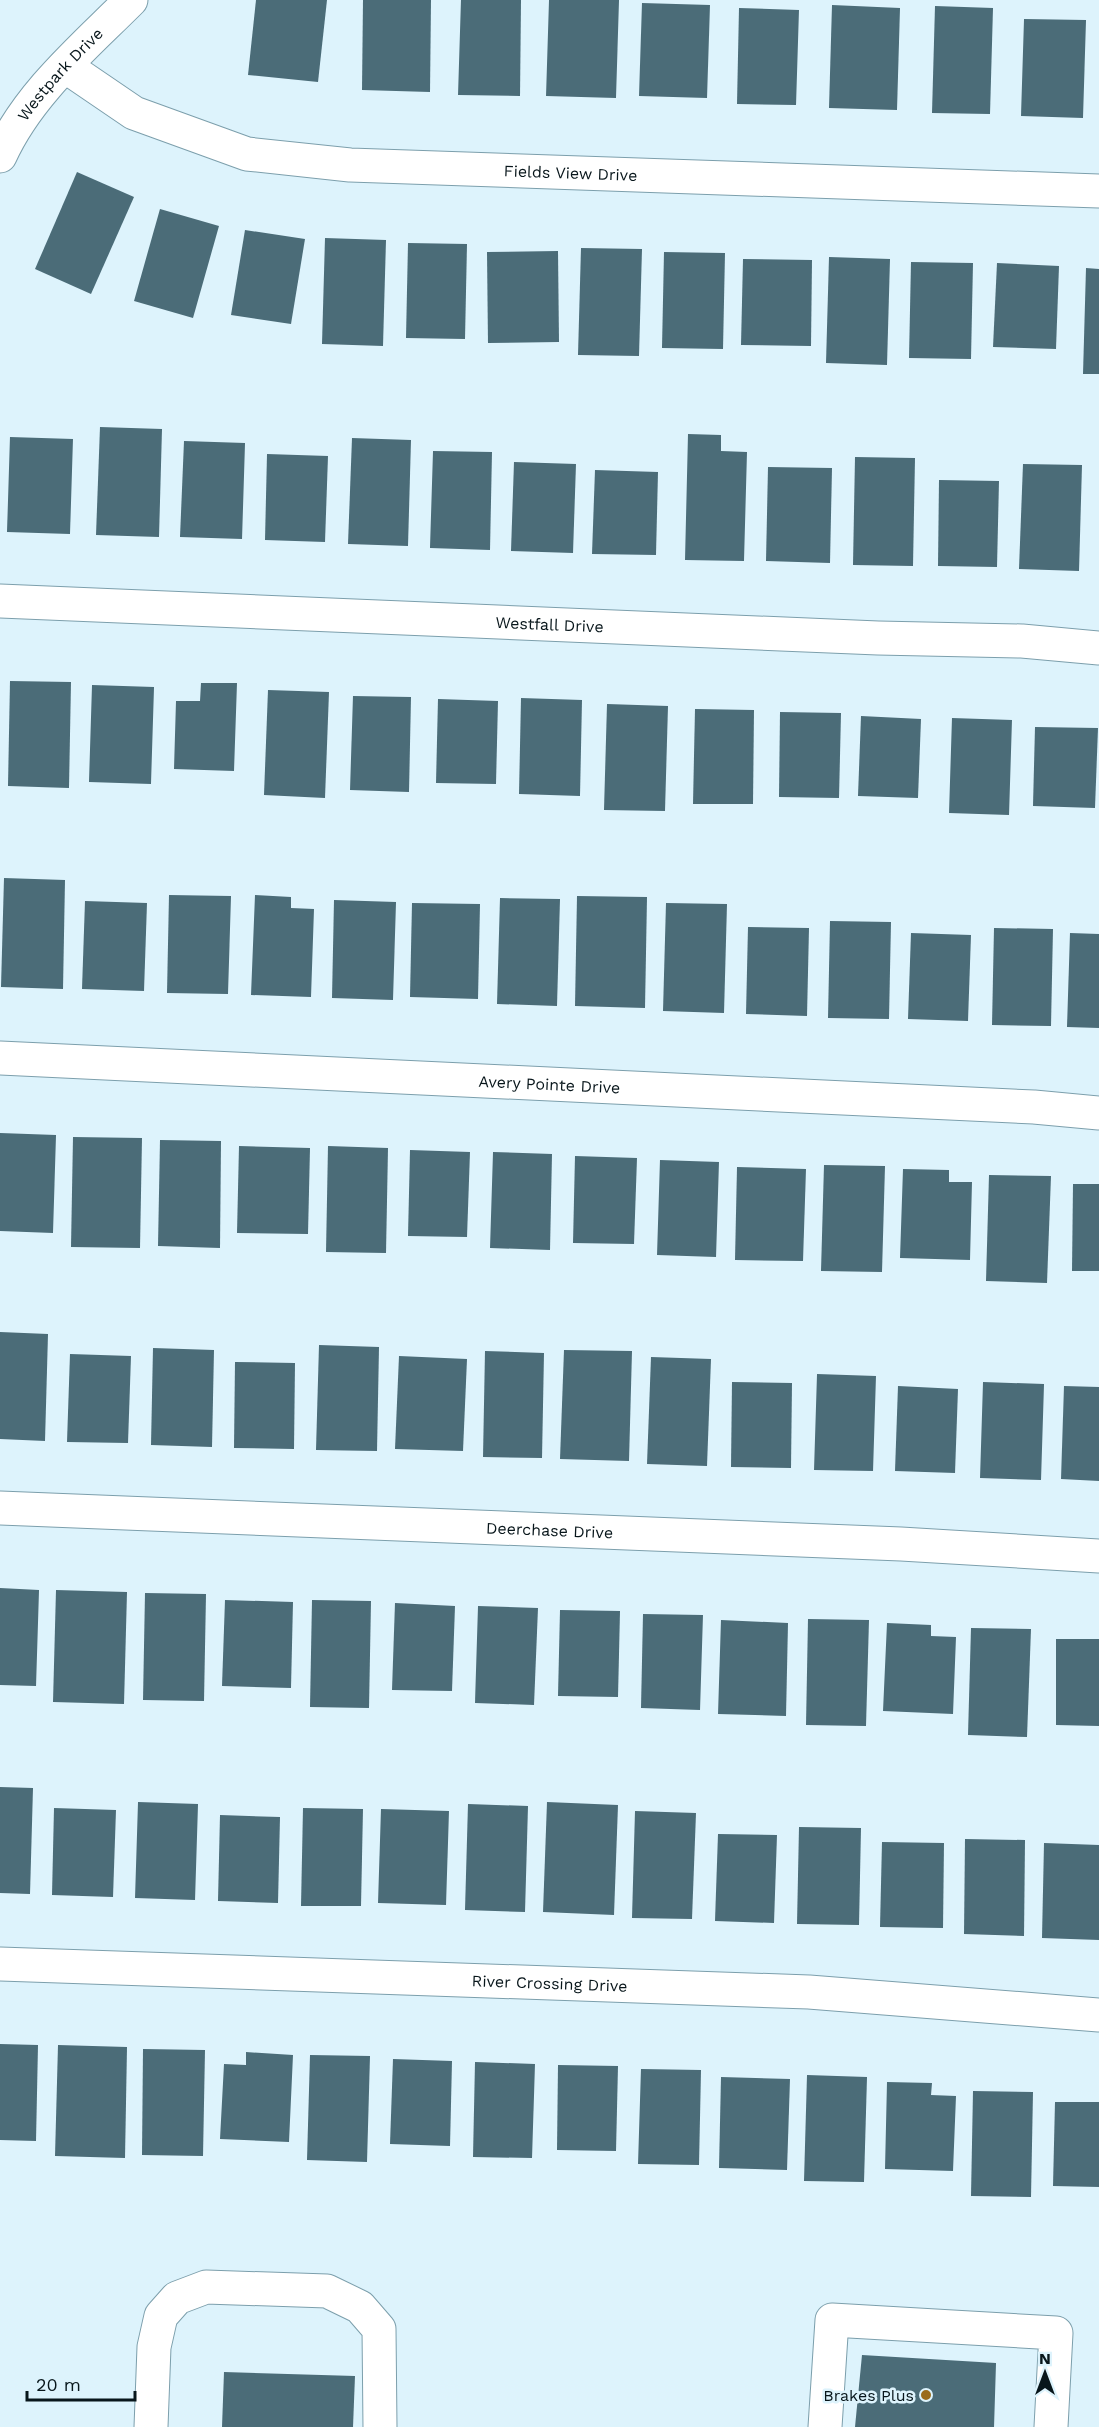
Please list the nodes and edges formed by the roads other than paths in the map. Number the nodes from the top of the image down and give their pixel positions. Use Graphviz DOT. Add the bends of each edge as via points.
graph roads {
  1 [pos="131,0"];
  2 [pos="65,66"];
  3 [pos="0,156"];
  4 [pos="1099,190"];
  5 [pos="0,601"];
  6 [pos="1099,648"];
  7 [pos="0,1058"];
  8 [pos="1099,1113"];
  9 [pos="0,1508"];
  10 [pos="1099,1556"];
  11 [pos="0,1964"];
  12 [pos="1099,2015"];
  13 [pos="152,2427"];
  14 [pos="380,2427"];
  15 [pos="825,2427"];
  16 [pos="1051,2427"];
  1 -- 2 [label="street, Westpark Drive"];
  2 -- 3 [label="street, Westpark Drive" via="33,102"];
  2 -- 4 [label="street, Fields View Drive" via="134,113 247,154 350,165"];
  5 -- 6 [label="street, Westfall Drive" via="866,638 1022,641"];
  7 -- 8 [label="street, Avery Pointe Drive"];
  9 -- 10 [label="street, Deerchase Drive" via="901,1544"];
  11 -- 12 [label="street, River Crossing Drive" via="809,1992"];
  13 -- 14 [label="street" via="154,2347 161,2316 177,2298 206,2287 327,2291 360,2307 379,2329"];
  15 -- 16 [label="street" via="832,2320 1056,2333"];
}
